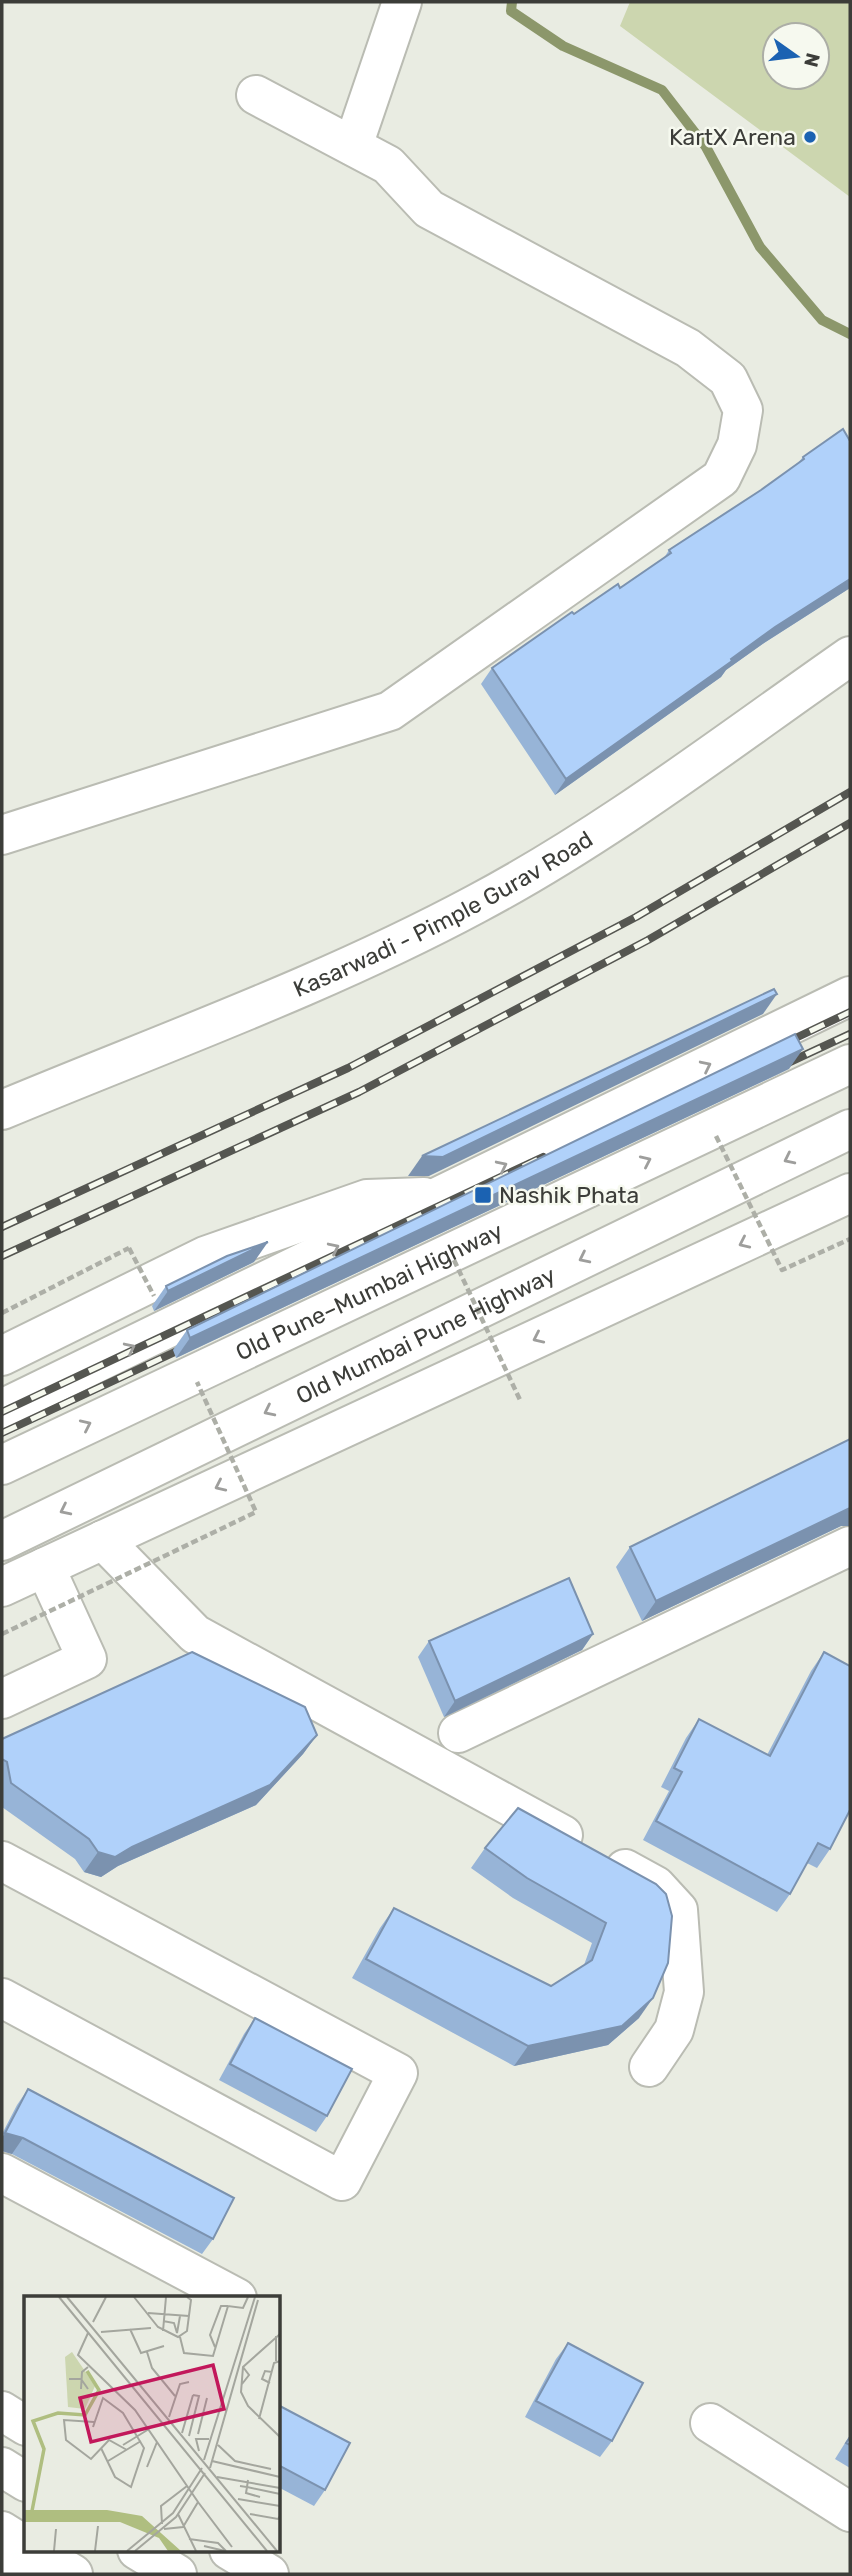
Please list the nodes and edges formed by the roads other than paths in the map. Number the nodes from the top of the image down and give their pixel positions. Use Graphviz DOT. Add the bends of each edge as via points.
graph roads {
  1 [pos="402,2"];
  2 [pos="256,95"];
  3 [pos="353,146"];
  4 [pos="850,656"];
  5 [pos="2,835"];
  6 [pos="850,996"];
  7 [pos="850,1064"];
  8 [pos="2,1110"];
  9 [pos="850,1129"];
  10 [pos="850,1193"];
  11 [pos="440,1196"];
  12 [pos="2,1356"];
  13 [pos="2,1409"];
  14 [pos="2,1465"];
  15 [pos="103,1540"];
  16 [pos="2,1541"];
  17 [pos="850,1546"];
  18 [pos="45,1567"];
  19 [pos="2,1587"];
  20 [pos="2,1699"];
  21 [pos="458,1734"];
  22 [pos="2,1861"];
  23 [pos="2,1998"];
  24 [pos="649,2067"];
  25 [pos="2,2173"];
  26 [pos="233,2296"];
  27 [pos="2,2411"];
  28 [pos="710,2423"];
  29 [pos="24,2425"];
  30 [pos="2,2467"];
  31 [pos="24,2481"];
  32 [pos="850,2512"];
  33 [pos="2,2531"];
  34 [pos="24,2545"];
  35 [pos="36,2552"];
  36 [pos="140,2552"];
  37 [pos="232,2552"];
  38 [pos="2,2558"];
  39 [pos="29,2574"];
  40 [pos="73,2574"];
  41 [pos="177,2574"];
  42 [pos="269,2574"];
  1 -- 3 [label="main road"];
  2 -- 3 [label="main road"];
  3 -- 5 [label="main road" via="387,165 429,209 688,348 728,379 743,410 737,445 721,478 390,711"];
  4 -- 8 [label="main road, Kasarwadi - Pimple Gurav Road" via="552,862 476,904 382,952"];
  11 -- 6 [label="main road, one-way"];
  14 -- 7 [label="main road, Old Pune–Mumbai Highway, one-way"];
  9 -- 16 [label="main road, Old Mumbai Pune Highway, one-way"];
  10 -- 15 [label="main road, one-way"];
  11 -- 12 [label="main road" via="367,1199 205,1256"];
  13 -- 11 [label="main road, one-way"];
  15 -- 18 [label="main road"];
  15 -- 24 [label="main road" via="195,1634 656,1885 678,1910 684,1992 674,2030"];
  17 -- 21 [label="main road"];
  18 -- 19 [label="main road"];
  18 -- 20 [label="main road" via="87,1659"];
  22 -- 23 [label="main road" via="398,2073 342,2180"];
  25 -- 26 [label="main road"];
  27 -- 29 [label="main road"];
  28 -- 32 [label="main road"];
  30 -- 31 [label="main road"];
  33 -- 34 [label="main road"];
  35 -- 40 [label="main road"];
  36 -- 41 [label="main road"];
  37 -- 42 [label="main road"];
  38 -- 39 [label="main road"];
}
